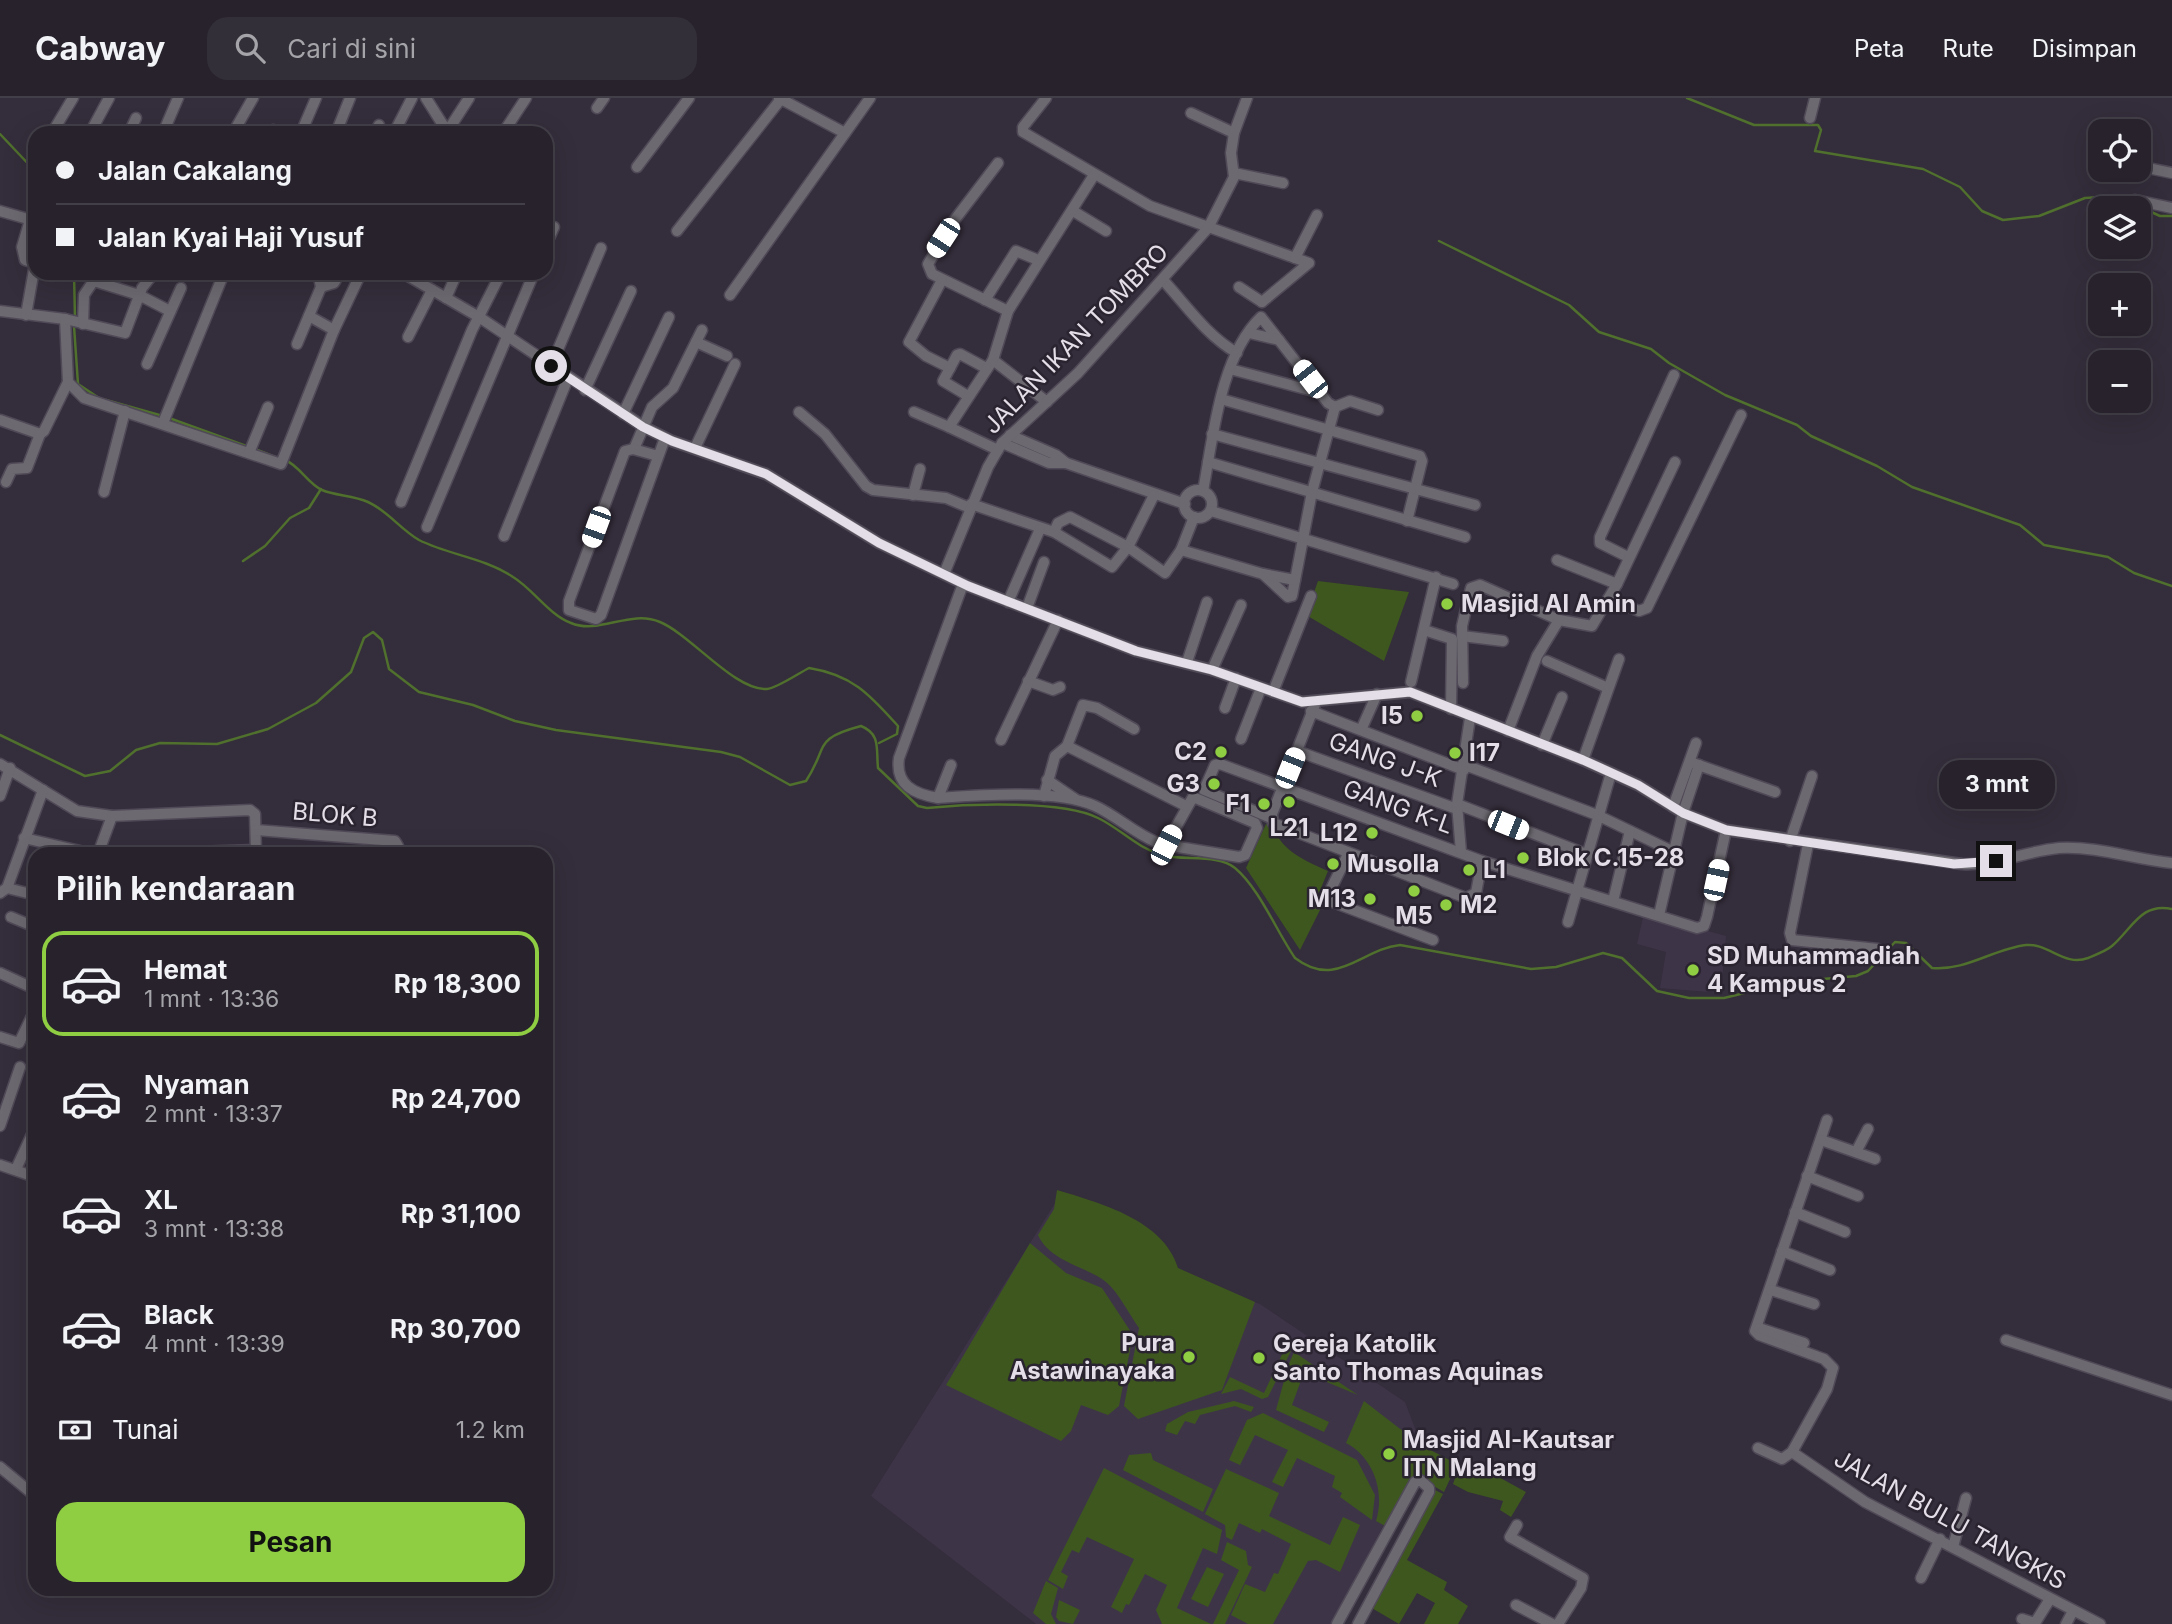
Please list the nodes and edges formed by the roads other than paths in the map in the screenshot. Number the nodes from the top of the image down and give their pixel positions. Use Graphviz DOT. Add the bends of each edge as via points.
graph roads {
  1 [pos="74,98"];
  2 [pos="109,98"];
  3 [pos="178,98"];
  4 [pos="253,98"];
  5 [pos="316,98"];
  6 [pos="350,98"];
  7 [pos="412,98"];
  8 [pos="426,98"];
  9 [pos="469,98"];
  10 [pos="526,98"];
  11 [pos="604,98"];
  12 [pos="689,98"];
  13 [pos="870,98"];
  14 [pos="1046,98"];
  15 [pos="1247,98"];
  16 [pos="1815,98"];
  17 [pos="780,99"];
  18 [pos="597,108"];
  19 [pos="1191,113"];
  20 [pos="136,118"];
  21 [pos="1810,118"];
  22 [pos="56,126"];
  23 [pos="94,126"];
  24 [pos="132,126"];
  25 [pos="165,126"];
  26 [pos="237,126"];
  27 [pos="304,126"];
  28 [pos="339,126"];
  29 [pos="398,126"];
  30 [pos="442,126"];
  31 [pos="447,126"];
  32 [pos="508,126"];
  33 [pos="845,133"];
  34 [pos="1234,133"];
  35 [pos="998,163"];
  36 [pos="637,167"];
  37 [pos="2151,169"];
  38 [pos="1234,173"];
  39 [pos="2172,173"];
  40 [pos="1094,175"];
  41 [pos="1283,183"];
  42 [pos="2151,204"];
  43 [pos="2172,208"];
  44 [pos="0,211"];
  45 [pos="1073,211"];
  46 [pos="1317,215"];
  47 [pos="28,219"];
  48 [pos="1208,228"];
  49 [pos="677,231"];
  50 [pos="1106,231"];
  51 [pos="28,233"];
  52 [pos="601,248"];
  53 [pos="1296,256"];
  54 [pos="1038,260"];
  55 [pos="28,261"];
  56 [pos="942,279"];
  57 [pos="32,280"];
  58 [pos="94,280"];
  59 [pos="103,280"];
  60 [pos="146,280"];
  61 [pos="220,280"];
  62 [pos="320,280"];
  63 [pos="336,280"];
  64 [pos="357,280"];
  65 [pos="415,280"];
  66 [pos="454,280"];
  67 [pos="498,280"];
  68 [pos="531,280"];
  69 [pos="1163,281"];
  70 [pos="321,287"];
  71 [pos="1239,287"];
  72 [pos="181,288"];
  73 [pos="432,290"];
  74 [pos="631,291"];
  75 [pos="139,295"];
  76 [pos="730,295"];
  77 [pos="446,298"];
  78 [pos="985,300"];
  79 [pos="1262,302"];
  80 [pos="0,311"];
  81 [pos="170,311"];
  82 [pos="1008,311"];
  83 [pos="26,315"];
  84 [pos="309,316"];
  85 [pos="479,317"];
  86 [pos="669,317"];
  87 [pos="1263,317"];
  88 [pos="74,322"];
  89 [pos="334,330"];
  90 [pos="702,330"];
  91 [pos="1249,334"];
  92 [pos="408,337"];
  93 [pos="506,338"];
  94 [pos="1279,340"];
  95 [pos="696,342"];
  96 [pos="297,344"];
  97 [pos="1237,353"];
  98 [pos="147,364"];
  99 [pos="990,364"];
  100 [pos="551,366"];
  101 [pos="950,368"];
  102 [pos="1230,369"];
  103 [pos="1674,375"];
  104 [pos="568,378"];
  105 [pos="68,382"];
  106 [pos="585,390"];
  107 [pos="1321,393"];
  108 [pos="968,396"];
  109 [pos="1221,399"];
  110 [pos="1047,402"];
  111 [pos="268,407"];
  112 [pos="1335,407"];
  113 [pos="1378,410"];
  114 [pos="125,411"];
  115 [pos="799,412"];
  116 [pos="915,412"];
  117 [pos="1741,415"];
  118 [pos="627,417"];
  119 [pos="165,418"];
  120 [pos="0,420"];
  121 [pos="643,427"];
  122 [pos="949,427"];
  123 [pos="1328,431"];
  124 [pos="40,434"];
  125 [pos="1212,434"];
  126 [pos="665,438"];
  127 [pos="1003,443"];
  128 [pos="695,448"];
  129 [pos="250,449"];
  130 [pos="635,449"];
  131 [pos="658,456"];
  132 [pos="1209,462"];
  133 [pos="1675,462"];
  134 [pos="1319,463"];
  135 [pos="920,469"];
  136 [pos="6,482"];
  137 [pos="1416,489"];
  138 [pos="1203,491"];
  139 [pos="104,492"];
  140 [pos="1311,492"];
  141 [pos="913,495"];
  142 [pos="1154,495"];
  143 [pos="401,502"];
  144 [pos="1185,504"];
  145 [pos="1475,505"];
  146 [pos="971,506"];
  147 [pos="1210,511"];
  148 [pos="1194,517"];
  149 [pos="1407,521"];
  150 [pos="428,527"];
  151 [pos="1040,529"];
  152 [pos="1054,532"];
  153 [pos="504,536"];
  154 [pos="1465,537"];
  155 [pos="1304,538"];
  156 [pos="1128,547"];
  157 [pos="1181,550"];
  158 [pos="1628,557"];
  159 [pos="1557,560"];
  160 [pos="1044,562"];
  161 [pos="944,573"];
  162 [pos="1263,574"];
  163 [pos="1436,577"];
  164 [pos="1295,580"];
  165 [pos="963,583"];
  166 [pos="1453,583"];
  167 [pos="1618,584"];
  168 [pos="1311,596"];
  169 [pos="1608,599"];
  170 [pos="1207,601"];
  171 [pos="1008,602"];
  172 [pos="1241,605"];
  173 [pos="1027,608"];
  174 [pos="1058,620"];
  175 [pos="1559,620"];
  176 [pos="1424,630"];
  177 [pos="1462,636"];
  178 [pos="1503,640"];
  179 [pos="1619,659"];
  180 [pos="1547,660"];
  181 [pos="1187,662"];
  182 [pos="1212,670"];
  183 [pos="1236,678"];
  184 [pos="1028,681"];
  185 [pos="1411,682"];
  186 [pos="1463,683"];
  187 [pos="1060,687"];
  188 [pos="1261,688"];
  189 [pos="1608,688"];
  190 [pos="1273,692"];
  191 [pos="1377,694"];
  192 [pos="1562,697"];
  193 [pos="1313,706"];
  194 [pos="1224,708"];
  195 [pos="1451,709"];
  196 [pos="1470,718"];
  197 [pos="1133,729"];
  198 [pos="1361,730"];
  199 [pos="1508,731"];
  200 [pos="1241,739"];
  201 [pos="1001,740"];
  202 [pos="1696,743"];
  203 [pos="1542,745"];
  204 [pos="1067,746"];
  205 [pos="1297,751"];
  206 [pos="1583,760"];
  207 [pos="1694,763"];
  208 [pos="951,765"];
  209 [pos="5,766"];
  210 [pos="1465,767"];
  211 [pos="1611,773"];
  212 [pos="1812,776"];
  213 [pos="1047,780"];
  214 [pos="1282,787"];
  215 [pos="43,790"];
  216 [pos="1774,792"];
  217 [pos="0,796"];
  218 [pos="1044,796"];
  219 [pos="938,798"];
  220 [pos="1081,802"];
  221 [pos="1185,806"];
  222 [pos="1457,807"];
  223 [pos="1678,810"];
  224 [pos="1597,815"];
  225 [pos="112,816"];
  226 [pos="1272,821"];
  227 [pos="256,830"];
  228 [pos="1726,830"];
  229 [pos="1630,831"];
  230 [pos="24,838"];
  231 [pos="1790,841"];
  232 [pos="1808,844"];
  233 [pos="1166,845"];
  234 [pos="49,847"];
  235 [pos="101,847"];
  236 [pos="256,847"];
  237 [pos="398,847"];
  238 [pos="1461,852"];
  239 [pos="1674,852"];
  240 [pos="1348,854"];
  241 [pos="1586,854"];
  242 [pos="1482,860"];
  243 [pos="2172,863"];
  244 [pos="3,890"];
  245 [pos="1577,892"];
  246 [pos="28,894"];
  247 [pos="1613,901"];
  248 [pos="1659,915"];
  249 [pos="11,917"];
  250 [pos="1568,922"];
  251 [pos="28,923"];
  252 [pos="1433,940"];
  253 [pos="1878,949"];
  254 [pos="0,973"];
  255 [pos="28,986"];
  256 [pos="28,1024"];
  257 [pos="0,1037"];
  258 [pos="20,1067"];
  259 [pos="1828,1120"];
  260 [pos="0,1124"];
  261 [pos="1868,1129"];
  262 [pos="1821,1140"];
  263 [pos="28,1143"];
  264 [pos="1857,1152"];
  265 [pos="1875,1159"];
  266 [pos="0,1165"];
  267 [pos="16,1169"];
  268 [pos="28,1174"];
  269 [pos="1807,1176"];
  270 [pos="1858,1196"];
  271 [pos="1795,1212"];
  272 [pos="1845,1232"];
  273 [pos="1782,1251"];
  274 [pos="1830,1270"];
  275 [pos="1770,1290"];
  276 [pos="1814,1304"];
  277 [pos="1757,1331"];
  278 [pos="2006,1340"];
  279 [pos="1804,1343"];
  280 [pos="2172,1395"];
  281 [pos="1758,1448"];
  282 [pos="1792,1452"];
  283 [pos="0,1467"];
  284 [pos="28,1490"];
  285 [pos="1966,1499"];
  286 [pos="1517,1525"];
  287 [pos="1940,1539"];
  288 [pos="1953,1546"];
  289 [pos="1921,1578"];
  290 [pos="2050,1599"];
  291 [pos="1516,1605"];
  292 [pos="2073,1611"];
  293 [pos="2022,1619"];
  294 [pos="1337,1624"];
  295 [pos="1358,1624"];
  296 [pos="1552,1624"];
  297 [pos="1558,1624"];
  298 [pos="2066,1624"];
  299 [pos="2099,1624"];
  1 -- 22 [label="street"];
  2 -- 23 [label="street"];
  3 -- 25 [label="street"];
  4 -- 26 [label="street"];
  5 -- 27 [label="street"];
  6 -- 28 [label="street"];
  7 -- 29 [label="street"];
  8 -- 30 [label="street"];
  9 -- 31 [label="street"];
  10 -- 32 [label="street"];
  11 -- 18 [label="street"];
  12 -- 36 [label="street"];
  13 -- 33 [label="street"];
  14 -- 40 [label="street" via="1023,132"];
  15 -- 34 [label="street, JALAN IKAN TOMBRO"];
  16 -- 21 [label="street"];
  17 -- 33 [label="street"];
  17 -- 49 [label="street"];
  19 -- 34 [label="street"];
  20 -- 24 [label="street"];
  33 -- 76 [label="street"];
  34 -- 38 [label="street, JALAN IKAN TOMBRO"];
  35 -- 56 [label="street" via="929,260 930,272"];
  37 -- 39 [label="street"];
  38 -- 41 [label="street"];
  38 -- 48 [label="street, JALAN IKAN TOMBRO"];
  40 -- 45 [label="street"];
  40 -- 48 [label="street" via="1150,206"];
  42 -- 43 [label="street"];
  44 -- 47 [label="street"];
  45 -- 50 [label="street"];
  45 -- 54 [label="street"];
  46 -- 53 [label="street"];
  48 -- 53 [label="street"];
  48 -- 69 [label="street, JALAN IKAN TOMBRO"];
  51 -- 55 [label="street" via="22,247"];
  52 -- 100 [label="street"];
  53 -- 79 [label="street" via="1310,263"];
  54 -- 78 [label="street" via="1016,251"];
  54 -- 82 [label="street"];
  56 -- 78 [label="street"];
  56 -- 101 [label="street" via="909,342"];
  57 -- 83 [label="street"];
  58 -- 88 [label="street"];
  59 -- 75 [label="street"];
  60 -- 75 [label="street"];
  61 -- 119 [label="street"];
  62 -- 70 [label="street"];
  63 -- 70 [label="street"];
  64 -- 89 [label="street"];
  65 -- 73 [label="street"];
  66 -- 77 [label="street"];
  67 -- 85 [label="street"];
  68 -- 93 [label="street"];
  69 -- 97 [label="street" via="1180,303"];
  69 -- 110 [label="street, JALAN IKAN TOMBRO"];
  70 -- 84 [label="street"];
  71 -- 79 [label="street"];
  72 -- 81 [label="street"];
  73 -- 77 [label="street"];
  73 -- 92 [label="street"];
  74 -- 106 [label="street"];
  75 -- 81 [label="street"];
  75 -- 88 [label="street" via="126,332"];
  77 -- 85 [label="street"];
  78 -- 82 [label="street"];
  79 -- 87 [label="street"];
  80 -- 83 [label="street"];
  81 -- 98 [label="street"];
  82 -- 99 [label="street"];
  83 -- 88 [label="street"];
  84 -- 89 [label="street"];
  84 -- 96 [label="street"];
  85 -- 93 [label="street"];
  85 -- 143 [label="street"];
  86 -- 118 [label="street"];
  87 -- 91 [label="street"];
  87 -- 94 [label="street"];
  88 -- 105 [label="street"];
  89 -- 129 [label="street" via="283,459 279,464"];
  90 -- 95 [label="street"];
  91 -- 94 [label="street"];
  91 -- 97 [label="street"];
  93 -- 100 [label="street"];
  93 -- 150 [label="street"];
  94 -- 107 [label="street"];
  95 -- 121 [label="street" via="673,388 652,407"];
  95 -- 128 [label="street" via="731,360"];
  97 -- 102 [label="street"];
  99 -- 101 [label="street" via="959,354"];
  99 -- 108 [label="street"];
  99 -- 110 [label="street"];
  100 -- 104 [label="street"];
  101 -- 108 [label="street" via="944,383"];
  102 -- 107 [label="street"];
  102 -- 109 [label="street"];
  103 -- 158 [label="street" via="1600,537 1600,543"];
  104 -- 106 [label="street"];
  104 -- 153 [label="street"];
  105 -- 114 [label="street" via="84,398"];
  105 -- 124 [label="street"];
  106 -- 118 [label="street"];
  107 -- 112 [label="street"];
  108 -- 122 [label="street"];
  109 -- 123 [label="street"];
  109 -- 125 [label="street"];
  110 -- 127 [label="street, JALAN IKAN TOMBRO"];
  111 -- 129 [label="street"];
  112 -- 113 [label="street" via="1350,401"];
  112 -- 123 [label="street"];
  114 -- 119 [label="street"];
  114 -- 139 [label="street"];
  115 -- 141 [label="street" via="825,434 866,486"];
  116 -- 122 [label="street"];
  117 -- 169 [label="street" via="1647,608 1639,611"];
  118 -- 121 [label="street"];
  119 -- 129 [label="street"];
  120 -- 124 [label="street"];
  121 -- 126 [label="street"];
  121 -- 130 [label="street"];
  122 -- 127 [label="street"];
  123 -- 134 [label="street"];
  123 -- 137 [label="street" via="1420,456"];
  124 -- 136 [label="street" via="27,468 12,470"];
  125 -- 132 [label="street"];
  125 -- 134 [label="street"];
  126 -- 128 [label="street"];
  126 -- 131 [label="street"];
  127 -- 142 [label="street" via="1056,455 1066,463"];
  127 -- 146 [label="street, JALAN IKAN TOMBRO"];
  128 -- 161 [label="street" via="766,474 879,543"];
  130 -- 131 [label="street"];
  130 -- 131 [label="street" via="624,453 569,601 569,610 580,616 596,619 601,615"];
  132 -- 138 [label="street"];
  132 -- 140 [label="street"];
  133 -- 158 [label="street"];
  134 -- 137 [label="street"];
  134 -- 140 [label="street"];
  135 -- 141 [label="street"];
  137 -- 145 [label="street"];
  137 -- 149 [label="street"];
  138 -- 144 [label="street" via="1191,493"];
  138 -- 147 [label="street" via="1211,499"];
  140 -- 149 [label="street"];
  140 -- 155 [label="street"];
  141 -- 146 [label="street"];
  142 -- 144 [label="street"];
  142 -- 156 [label="street"];
  144 -- 148 [label="street"];
  146 -- 151 [label="street"];
  146 -- 161 [label="street, JALAN IKAN TOMBRO"];
  147 -- 148 [label="street" via="1204,517"];
  147 -- 155 [label="street"];
  148 -- 157 [label="street"];
  149 -- 154 [label="street"];
  151 -- 152 [label="street"];
  151 -- 171 [label="street"];
  152 -- 156 [label="street" via="1058,523 1070,517"];
  152 -- 156 [label="street" via="1110,567"];
  155 -- 163 [label="street"];
  155 -- 164 [label="street"];
  156 -- 157 [label="street" via="1166,573"];
  157 -- 162 [label="street"];
  158 -- 167 [label="street"];
  159 -- 167 [label="street"];
  160 -- 173 [label="street"];
  161 -- 165 [label="street"];
  162 -- 164 [label="street"];
  162 -- 164 [label="street" via="1290,598"];
  163 -- 166 [label="street"];
  163 -- 176 [label="street"];
  165 -- 171 [label="street"];
  165 -- 219 [label="street" via="897,769 910,789"];
  167 -- 169 [label="street"];
  168 -- 190 [label="street"];
  169 -- 175 [label="street" via="1590,627"];
  170 -- 181 [label="street"];
  171 -- 173 [label="street"];
  172 -- 182 [label="street"];
  173 -- 174 [label="street"];
  174 -- 181 [label="street" via="1136,651"];
  174 -- 184 [label="street"];
  175 -- 177 [label="street" via="1477,585 1471,589"];
  175 -- 199 [label="street" via="1537,656"];
  176 -- 185 [label="street"];
  176 -- 195 [label="street" via="1452,640"];
  177 -- 178 [label="street"];
  177 -- 186 [label="street"];
  179 -- 189 [label="street"];
  180 -- 189 [label="street"];
  181 -- 182 [label="street"];
  182 -- 183 [label="street"];
  183 -- 188 [label="street"];
  183 -- 194 [label="street"];
  184 -- 187 [label="street" via="1052,690"];
  184 -- 201 [label="street"];
  188 -- 190 [label="street"];
  188 -- 200 [label="street"];
  189 -- 206 [label="street"];
  190 -- 193 [label="street"];
  191 -- 193 [label="street"];
  191 -- 195 [label="street" via="1405,691"];
  191 -- 198 [label="street"];
  192 -- 203 [label="street"];
  193 -- 198 [label="street"];
  193 -- 205 [label="street"];
  195 -- 196 [label="street"];
  196 -- 199 [label="street"];
  196 -- 210 [label="street"];
  197 -- 204 [label="street" via="1085,704"];
  198 -- 210 [label="street"];
  199 -- 203 [label="street"];
  202 -- 207 [label="street"];
  203 -- 206 [label="street"];
  204 -- 213 [label="street" via="1055,756"];
  204 -- 221 [label="street"];
  205 -- 214 [label="street"];
  205 -- 222 [label="street, GANG J-K"];
  206 -- 211 [label="street"];
  207 -- 216 [label="street"];
  207 -- 223 [label="street"];
  208 -- 219 [label="street"];
  209 -- 215 [label="street"];
  209 -- 217 [label="street"];
  210 -- 222 [label="street"];
  210 -- 224 [label="street"];
  211 -- 223 [label="street"];
  211 -- 224 [label="street"];
  212 -- 231 [label="street"];
  213 -- 218 [label="street"];
  213 -- 220 [label="street"];
  214 -- 226 [label="street"];
  214 -- 226 [label="street, GANG K-L" via="1220,764 1212,769 1204,787"];
  214 -- 238 [label="street, GANG K-L"];
  215 -- 225 [label="street" via="76,811"];
  215 -- 230 [label="street"];
  218 -- 219 [label="street"];
  218 -- 220 [label="street"];
  220 -- 233 [label="street"];
  221 -- 233 [label="street"];
  221 -- 233 [label="street" via="1195,797 1255,823 1256,833 1245,855 1239,857"];
  222 -- 238 [label="street"];
  222 -- 241 [label="street, GANG J-K"];
  223 -- 228 [label="street"];
  223 -- 239 [label="street"];
  224 -- 229 [label="street"];
  224 -- 241 [label="street"];
  225 -- 227 [label="street" via="250,810"];
  225 -- 235 [label="street"];
  226 -- 240 [label="street"];
  227 -- 236 [label="street"];
  227 -- 237 [label="street, BLOK B" via="394,841"];
  228 -- 231 [label="street"];
  228 -- 248 [label="street, GANG K-L" via="1704,925 1695,927"];
  229 -- 239 [label="street"];
  229 -- 247 [label="street"];
  230 -- 234 [label="street"];
  230 -- 244 [label="street"];
  231 -- 232 [label="street"];
  232 -- 243 [label="street" via="1972,865 2040,850 2082,848"];
  232 -- 253 [label="street" via="1792,940"];
  238 -- 242 [label="street, GANG K-L"];
  239 -- 248 [label="street"];
  240 -- 242 [label="street" via="1468,898 1476,893"];
  240 -- 252 [label="street" via="1329,893 1330,901"];
  241 -- 245 [label="street"];
  242 -- 245 [label="street, GANG K-L"];
  244 -- 246 [label="street"];
  245 -- 247 [label="street, GANG K-L"];
  245 -- 250 [label="street"];
  247 -- 248 [label="street, GANG K-L"];
  249 -- 251 [label="street"];
  254 -- 255 [label="street"];
  256 -- 257 [label="street" via="19,1043"];
  258 -- 260 [label="street"];
  259 -- 262 [label="street"];
  261 -- 264 [label="street"];
  262 -- 264 [label="street"];
  262 -- 269 [label="street"];
  263 -- 267 [label="street"];
  264 -- 265 [label="street"];
  266 -- 267 [label="street"];
  267 -- 268 [label="street"];
  269 -- 270 [label="street"];
  269 -- 271 [label="street"];
  271 -- 272 [label="street"];
  271 -- 273 [label="street"];
  273 -- 274 [label="street"];
  273 -- 275 [label="street"];
  275 -- 276 [label="street"];
  275 -- 277 [label="street"];
  277 -- 279 [label="street"];
  277 -- 282 [label="street" via="1824,1359 1833,1368 1828,1390"];
  278 -- 280 [label="street"];
  281 -- 282 [label="street" via="1782,1459"];
  282 -- 287 [label="street, JALAN BULU TANGKIS" via="1865,1502"];
  283 -- 284 [label="street"];
  285 -- 288 [label="street"];
  286 -- 297 [label="street" via="1510,1537 1584,1580"];
  287 -- 288 [label="street, JALAN BULU TANGKIS"];
  287 -- 289 [label="street"];
  288 -- 290 [label="street, JALAN BULU TANGKIS"];
  290 -- 292 [label="street, JALAN BULU TANGKIS"];
  290 -- 293 [label="street" via="2034,1624"];
  291 -- 296 [label="street"];
  292 -- 298 [label="street"];
  292 -- 299 [label="street, JALAN BULU TANGKIS"];
  294 -- 295 [label="street" via="1420,1480 1429,1492"];
}
